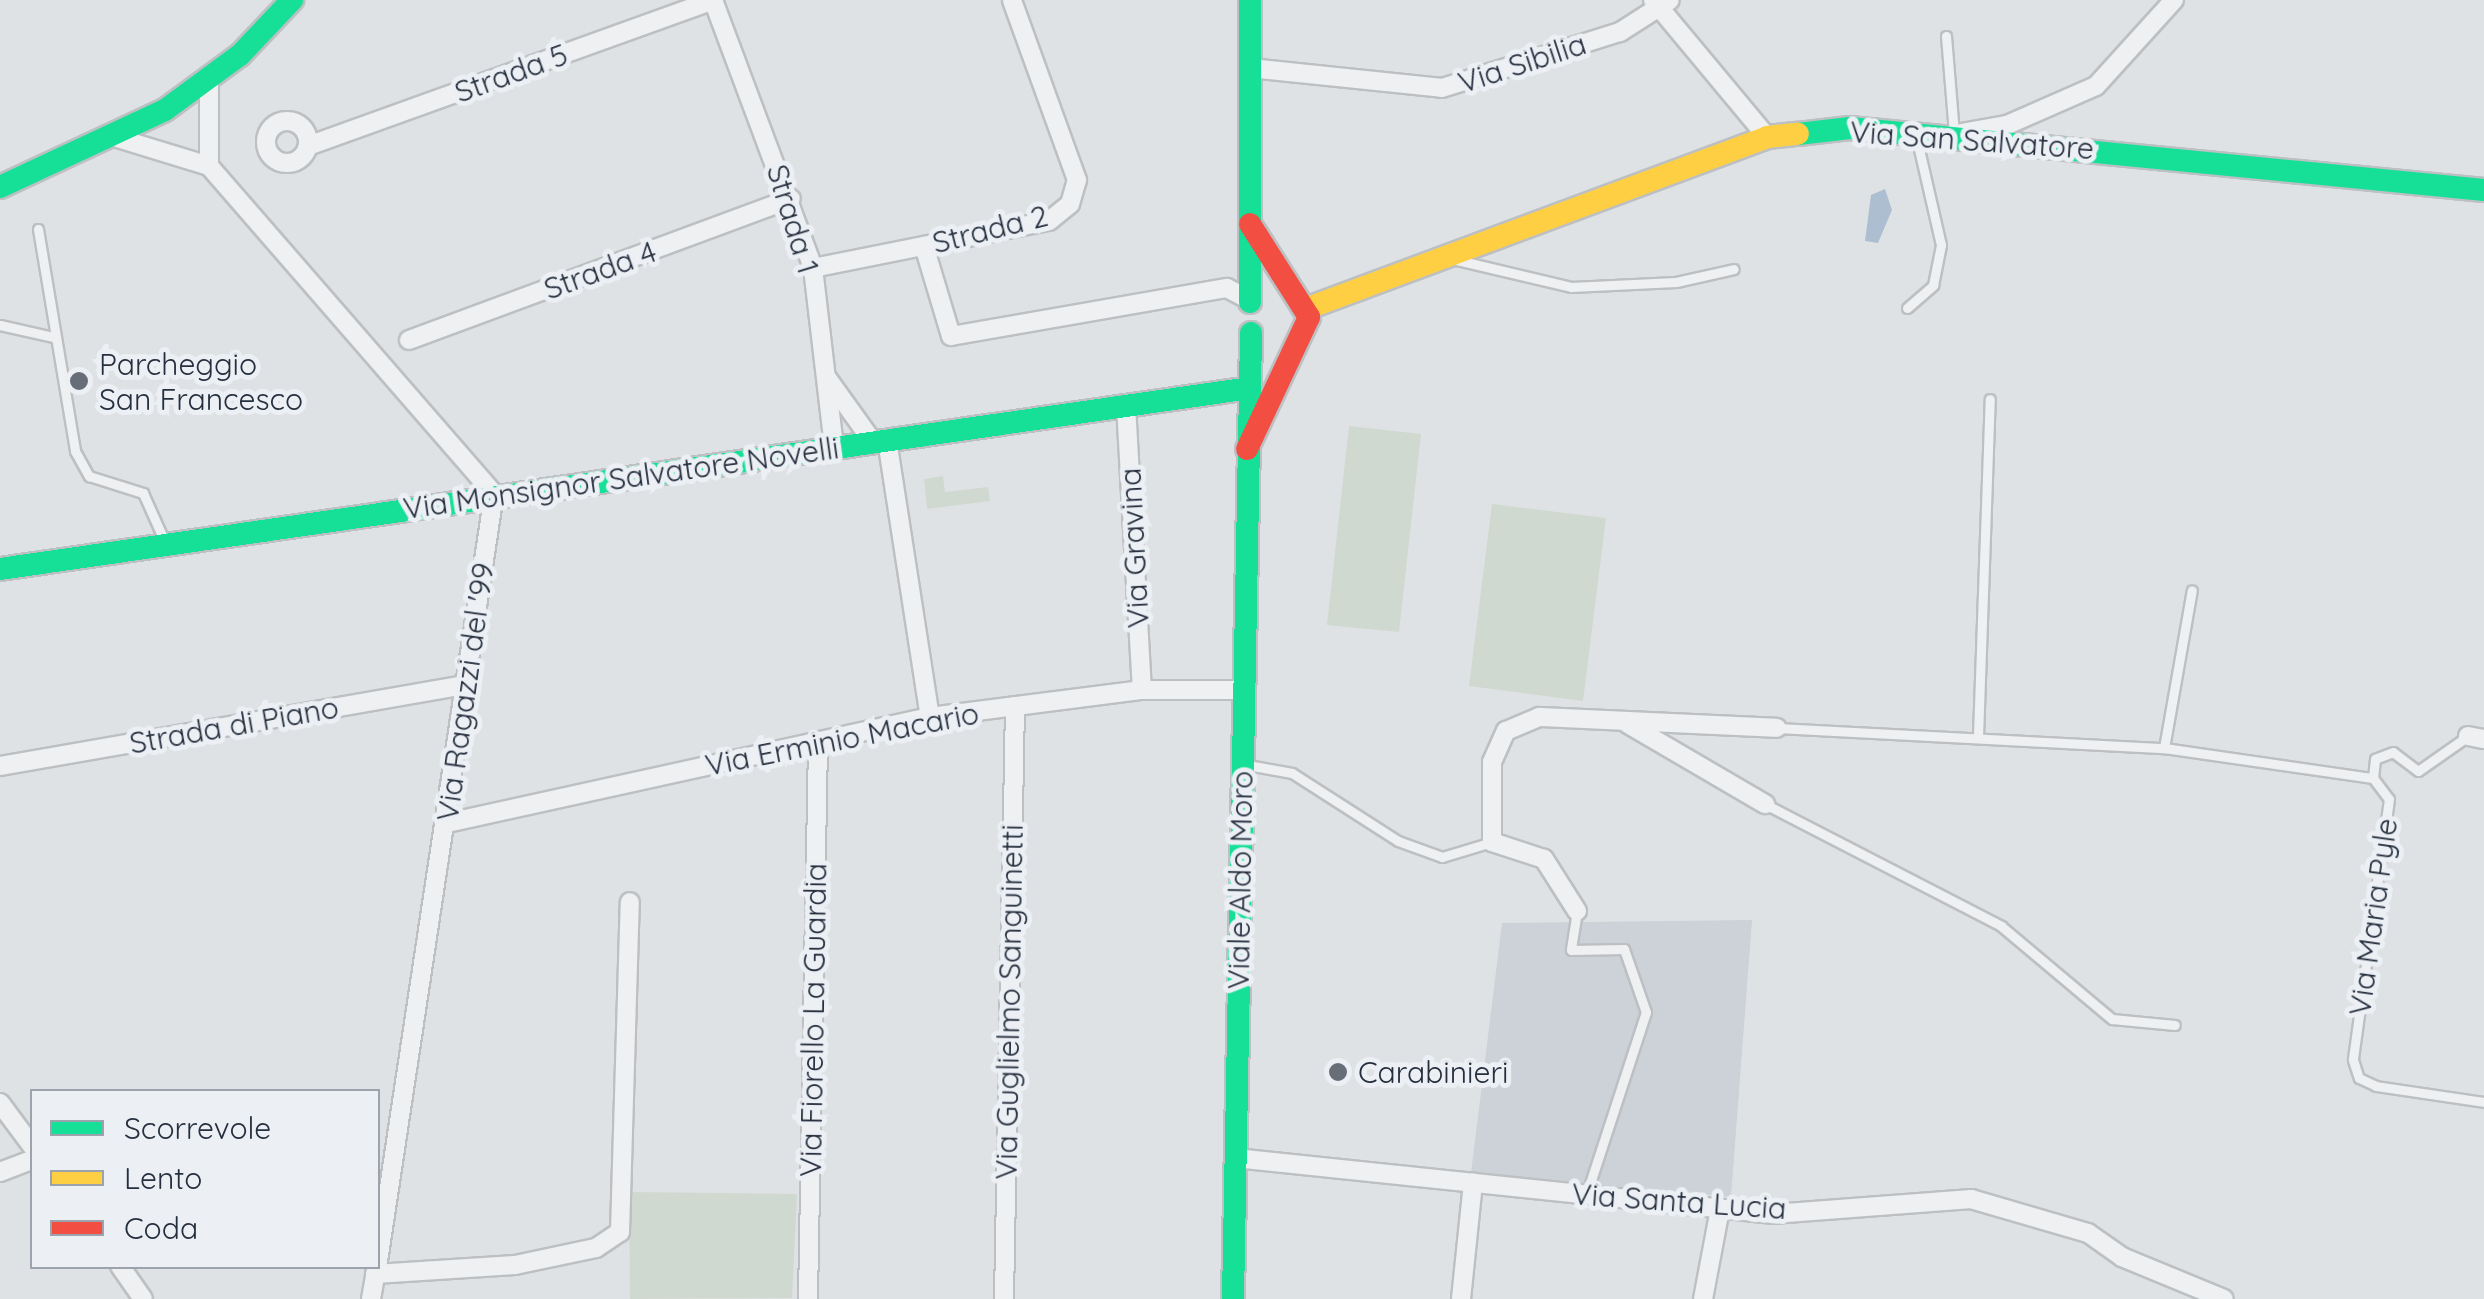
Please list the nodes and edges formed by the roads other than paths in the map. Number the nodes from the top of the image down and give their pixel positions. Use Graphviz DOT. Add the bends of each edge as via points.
graph roads {
  1 [pos="292,0"];
  2 [pos="714,0"];
  3 [pos="1012,0"];
  4 [pos="1250,0"];
  5 [pos="2174,0"];
  6 [pos="1660,3"];
  7 [pos="1946,36"];
  8 [pos="1250,68"];
  9 [pos="210,81"];
  10 [pos="1917,132"];
  11 [pos="1954,134"];
  12 [pos="114,137"];
  13 [pos="1768,137"];
  14 [pos="308,146"];
  15 [pos="209,166"];
  16 [pos="0,187"];
  17 [pos="2484,190"];
  18 [pos="791,199"];
  19 [pos="1245,210"];
  20 [pos="38,229"];
  21 [pos="924,246"];
  22 [pos="1446,257"];
  23 [pos="812,268"];
  24 [pos="1734,268"];
  25 [pos="1286,286"];
  26 [pos="1250,301"];
  27 [pos="1308,308"];
  28 [pos="1907,308"];
  29 [pos="0,325"];
  30 [pos="1252,333"];
  31 [pos="1304,334"];
  32 [pos="53,337"];
  33 [pos="408,340"];
  34 [pos="826,376"];
  35 [pos="1243,389"];
  36 [pos="1990,399"];
  37 [pos="1126,405"];
  38 [pos="880,441"];
  39 [pos="834,447"];
  40 [pos="1242,462"];
  41 [pos="494,494"];
  42 [pos="167,548"];
  43 [pos="0,569"];
  44 [pos="2192,590"];
  45 [pos="468,684"];
  46 [pos="1142,690"];
  47 [pos="1242,690"];
  48 [pos="1015,706"];
  49 [pos="930,716"];
  50 [pos="1623,722"];
  51 [pos="1777,728"];
  52 [pos="1978,736"];
  53 [pos="2476,738"];
  54 [pos="818,741"];
  55 [pos="2164,748"];
  56 [pos="1242,764"];
  57 [pos="0,766"];
  58 [pos="2373,778"];
  59 [pos="1766,804"];
  60 [pos="447,823"];
  61 [pos="1492,842"];
  62 [pos="630,902"];
  63 [pos="1577,910"];
  64 [pos="2176,1025"];
  65 [pos="2484,1102"];
  66 [pos="0,1104"];
  67 [pos="30,1143"];
  68 [pos="1235,1158"];
  69 [pos="30,1161"];
  70 [pos="0,1172"];
  71 [pos="1472,1183"];
  72 [pos="1586,1195"];
  73 [pos="1720,1208"];
  74 [pos="380,1227"];
  75 [pos="380,1267"];
  76 [pos="123,1269"];
  77 [pos="376,1269"];
  78 [pos="143,1299"];
  79 [pos="372,1299"];
  80 [pos="808,1299"];
  81 [pos="1004,1299"];
  82 [pos="1232,1299"];
  83 [pos="1460,1299"];
  84 [pos="1703,1299"];
  85 [pos="2224,1299"];
  1 -- 9 [label="street"];
  2 -- 14 [label="street, Strada 5"];
  2 -- 18 [label="street, Strada 1"];
  3 -- 21 [label="street, Strada 2" via="1077,180 1070,204 1049,221"];
  4 -- 8 [label="street, Viale Aldo Moro"];
  5 -- 11 [label="street" via="2096,86 2007,124"];
  6 -- 8 [label="street, Via Sibilia" via="1620,32 1442,88"];
  6 -- 13 [label="street"];
  7 -- 11 [label="lane"];
  8 -- 19 [label="street, Viale Aldo Moro"];
  9 -- 12 [label="street"];
  9 -- 15 [label="street"];
  10 -- 11 [label="street, Via San Salvatore"];
  10 -- 13 [label="street, Via San Salvatore"];
  10 -- 28 [label="lane" via="1941,245 1933,284"];
  11 -- 17 [label="street, Via San Salvatore"];
  12 -- 15 [label="street"];
  12 -- 16 [label="street"];
  13 -- 22 [label="street, Via San Salvatore"];
  15 -- 41 [label="street"];
  18 -- 23 [label="street, Strada 1"];
  18 -- 33 [label="street, Strada 4"];
  19 -- 25 [label="street"];
  19 -- 26 [label="street, Viale Aldo Moro"];
  20 -- 32 [label="lane"];
  21 -- 23 [label="street, Strada 2"];
  21 -- 26 [label="street" via="951,336 1227,288"];
  22 -- 24 [label="lane" via="1571,287 1676,282"];
  22 -- 27 [label="street, Via San Salvatore"];
  23 -- 34 [label="street, Strada 1"];
  25 -- 26 [label="street"];
  25 -- 27 [label="street"];
  26 -- 30 [label="street, Viale Aldo Moro"];
  27 -- 31 [label="street, Viale Aldo Moro"];
  29 -- 32 [label="lane"];
  30 -- 31 [label="street" via="1277,348"];
  30 -- 35 [label="street, Viale Aldo Moro"];
  31 -- 40 [label="street, Viale Aldo Moro"];
  32 -- 42 [label="lane" via="74,450 89,476 144,493"];
  34 -- 38 [label="street"];
  34 -- 39 [label="street, Strada 1"];
  35 -- 37 [label="street, Via Monsignor Salvatore Novelli"];
  35 -- 40 [label="street, Viale Aldo Moro"];
  36 -- 52 [label="lane"];
  37 -- 38 [label="street, Via Monsignor Salvatore Novelli"];
  37 -- 46 [label="street, Via Gravina"];
  38 -- 39 [label="street, Via Monsignor Salvatore Novelli"];
  38 -- 49 [label="street"];
  39 -- 41 [label="street, Via Monsignor Salvatore Novelli"];
  40 -- 47 [label="street, Viale Aldo Moro"];
  41 -- 42 [label="street, Via Monsignor Salvatore Novelli"];
  41 -- 45 [label="street, Via Ragazzi del '99"];
  42 -- 43 [label="street, Via Monsignor Salvatore Novelli"];
  44 -- 55 [label="lane"];
  45 -- 57 [label="street, Strada di Piano"];
  45 -- 60 [label="street, Via Ragazzi del '99"];
  46 -- 47 [label="street, Via Erminio Macario"];
  46 -- 48 [label="street, Via Erminio Macario"];
  47 -- 56 [label="street, Viale Aldo Moro"];
  48 -- 49 [label="street, Via Erminio Macario"];
  48 -- 81 [label="street, Via Guglielmo Sanguinetti"];
  49 -- 54 [label="street, Via Erminio Macario"];
  50 -- 51 [label="street"];
  50 -- 59 [label="street"];
  50 -- 61 [label="street" via="1539,717 1506,731 1492,762"];
  51 -- 52 [label="lane"];
  52 -- 55 [label="lane"];
  53 -- 58 [label="lane, Via Maria Pyle" via="2418,770 2393,752 2375,759"];
  54 -- 60 [label="street, Via Erminio Macario"];
  54 -- 80 [label="street, Via Fiorello La Guardia"];
  55 -- 58 [label="lane"];
  56 -- 61 [label="lane" via="1292,774 1398,841 1442,857"];
  56 -- 68 [label="street, Viale Aldo Moro"];
  58 -- 65 [label="lane, Via Maria Pyle" via="2389,799 2353,1060 2359,1078"];
  59 -- 64 [label="lane" via="2001,926 2112,1019"];
  60 -- 74 [label="street, Via Ragazzi del '99"];
  61 -- 63 [label="street" via="1544,859"];
  62 -- 75 [label="street" via="620,1232 596,1248 514,1265"];
  63 -- 72 [label="lane" via="1571,950 1624,949 1646,1012"];
  66 -- 67 [label="street"];
  68 -- 71 [label="street, Via Santa Lucia"];
  68 -- 82 [label="street, Viale Aldo Moro"];
  69 -- 70 [label="street"];
  71 -- 72 [label="street, Via Santa Lucia"];
  71 -- 83 [label="street"];
  72 -- 73 [label="street, Via Santa Lucia"];
  73 -- 84 [label="street"];
  73 -- 85 [label="street, Via Santa Lucia" via="1773,1214 1971,1199 2020,1207"];
  76 -- 78 [label="street"];
  77 -- 79 [label="street, Via Ragazzi del '99"];
}
